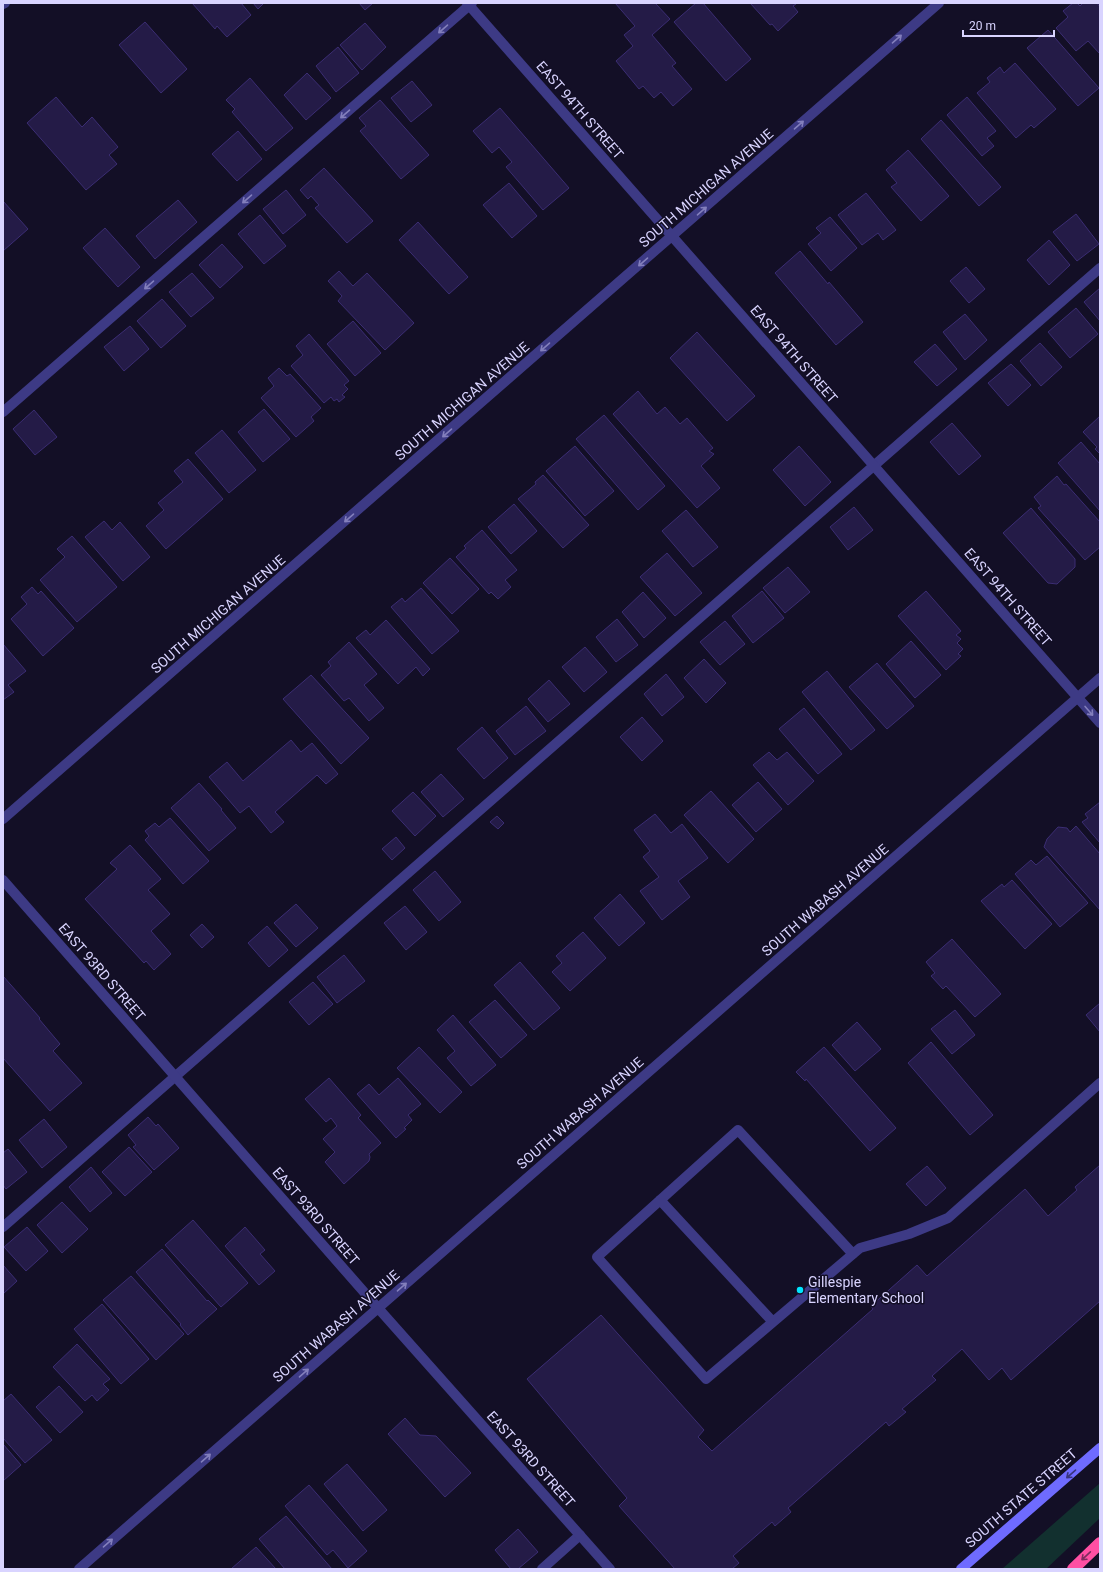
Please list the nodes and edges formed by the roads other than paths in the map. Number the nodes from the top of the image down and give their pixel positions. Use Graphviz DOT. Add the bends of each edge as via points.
graph roads {
  1 [pos="938,3"];
  2 [pos="470,4"];
  3 [pos="672,236"];
  4 [pos="1100,268"];
  5 [pos="3,412"];
  6 [pos="874,466"];
  7 [pos="1100,678"];
  8 [pos="1078,698"];
  9 [pos="1100,723"];
  10 [pos="3,819"];
  11 [pos="3,880"];
  12 [pos="175,1077"];
  13 [pos="1100,1083"];
  14 [pos="660,1200"];
  15 [pos="3,1227"];
  16 [pos="853,1254"];
  17 [pos="378,1308"];
  18 [pos="773,1322"];
  19 [pos="1100,1448"];
  20 [pos="580,1535"];
  21 [pos="1100,1543"];
  22 [pos="79,1569"];
  23 [pos="542,1569"];
  24 [pos="610,1569"];
  25 [pos="961,1569"];
  26 [pos="1073,1569"];
  3 -- 1 [label="street, SOUTH MICHIGAN AVENUE, one-way"];
  2 -- 3 [label="street, EAST 94TH STREET"];
  2 -- 5 [label="street, one-way"];
  3 -- 6 [label="street, EAST 94TH STREET"];
  3 -- 10 [label="street, SOUTH MICHIGAN AVENUE, one-way"];
  4 -- 6 [label="street"];
  6 -- 8 [label="street, EAST 94TH STREET"];
  6 -- 12 [label="street"];
  7 -- 8 [label="street, SOUTH WABASH AVENUE"];
  8 -- 9 [label="street, EAST 94TH STREET, one-way"];
  17 -- 8 [label="street, SOUTH WABASH AVENUE, one-way"];
  11 -- 12 [label="street, EAST 93RD STREET"];
  12 -- 15 [label="street"];
  12 -- 17 [label="street, EAST 93RD STREET"];
  13 -- 16 [label="street" via="948,1218 909,1234 860,1248"];
  14 -- 16 [label="street" via="738,1130"];
  14 -- 18 [label="street"];
  14 -- 18 [label="street" via="597,1257 706,1379"];
  16 -- 18 [label="street"];
  17 -- 20 [label="street, EAST 93RD STREET"];
  22 -- 17 [label="street, SOUTH WABASH AVENUE, one-way"];
  19 -- 25 [label="main road, SOUTH STATE STREET, one-way"];
  20 -- 23 [label="street"];
  20 -- 24 [label="street, EAST 93RD STREET"];
  21 -- 26 [label="highway, one-way"];
}
